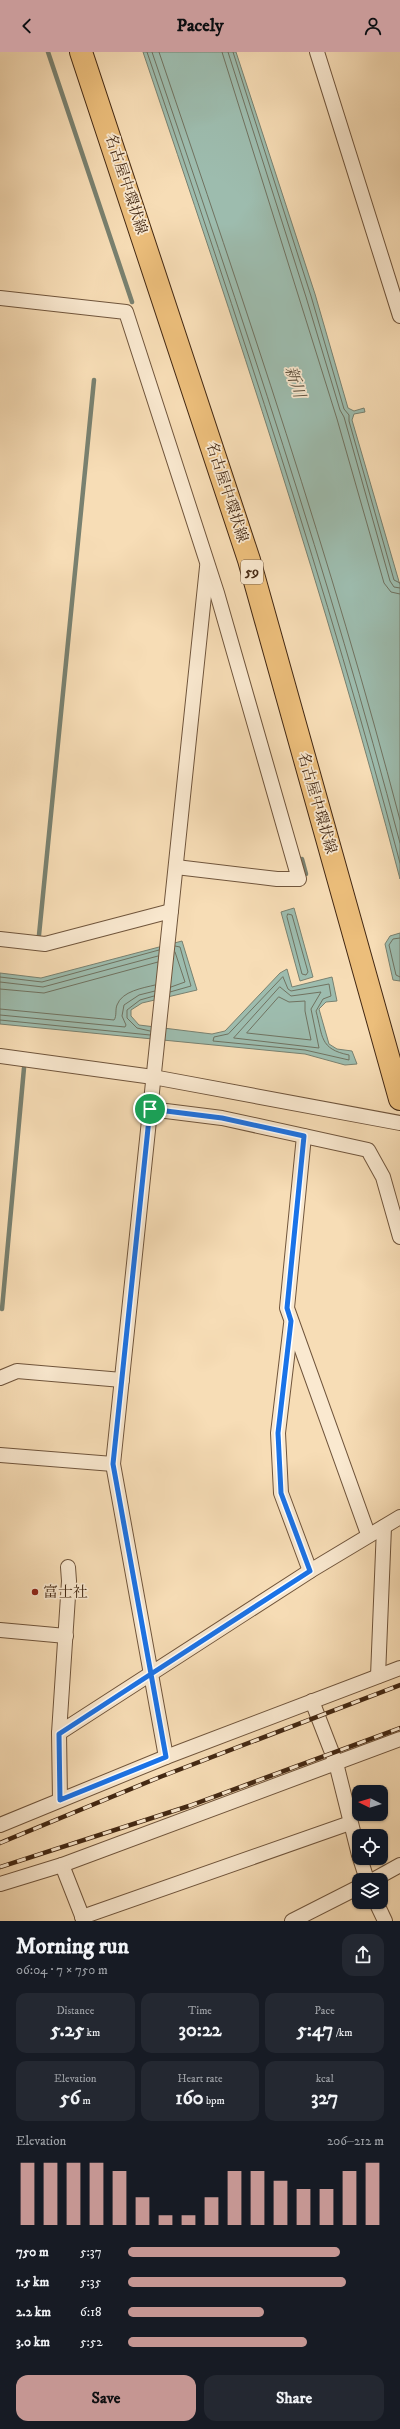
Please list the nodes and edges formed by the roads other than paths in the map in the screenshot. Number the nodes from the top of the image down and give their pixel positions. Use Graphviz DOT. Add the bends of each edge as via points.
graph roads {
  1 [pos="81,52"];
  2 [pos="317,52"];
  3 [pos="0,298"];
  4 [pos="400,316"];
  5 [pos="207,567"];
  6 [pos="176,867"];
  7 [pos="171,911"];
  8 [pos="0,939"];
  9 [pos="0,1056"];
  10 [pos="153,1077"];
  11 [pos="400,1099"];
  12 [pos="150,1109"];
  13 [pos="400,1123"];
  14 [pos="304,1136"];
  15 [pos="400,1237"];
  16 [pos="291,1321"];
  17 [pos="0,1378"];
  18 [pos="122,1380"];
  19 [pos="0,1455"];
  20 [pos="113,1464"];
  21 [pos="400,1517"];
  22 [pos="384,1527"];
  23 [pos="368,1534"];
  24 [pos="68,1567"];
  25 [pos="310,1571"];
  26 [pos="0,1630"];
  27 [pos="66,1636"];
  28 [pos="400,1668"];
  29 [pos="151,1674"];
  30 [pos="378,1676"];
  31 [pos="312,1701"];
  32 [pos="59,1734"];
  33 [pos="400,1739"];
  34 [pos="166,1757"];
  35 [pos="336,1763"];
  36 [pos="60,1800"];
  37 [pos="350,1823"];
  38 [pos="0,1825"];
  39 [pos="352,1830"];
  40 [pos="62,1865"];
  41 [pos="400,1865"];
  42 [pos="386,1873"];
  43 [pos="0,1884"];
  44 [pos="352,1891"];
  45 [pos="379,1909"];
  46 [pos="83,1919"];
  47 [pos="292,1921"];
  48 [pos="385,1921"];
  1 -- 11 [label="main road, 名古屋中環状線 / 59" via="249,560"];
  2 -- 4 [label="street"];
  3 -- 5 [label="street" via="126,312"];
  5 -- 6 [label="street"];
  5 -- 6 [label="street" via="300,879 277,879"];
  6 -- 7 [label="street"];
  7 -- 8 [label="street" via="45,944"];
  7 -- 10 [label="street"];
  9 -- 10 [label="street"];
  10 -- 12 [label="street"];
  10 -- 13 [label="street"];
  12 -- 14 [label="street" via="222,1118"];
  12 -- 18 [label="street"];
  14 -- 15 [label="street" via="368,1150 383,1177"];
  14 -- 16 [label="street" via="287,1308"];
  16 -- 23 [label="street"];
  16 -- 25 [label="street" via="278,1433 281,1493"];
  17 -- 18 [label="street" via="17,1371"];
  18 -- 20 [label="street"];
  19 -- 20 [label="street"];
  20 -- 29 [label="street"];
  21 -- 22 [label="street"];
  22 -- 23 [label="street"];
  22 -- 30 [label="street"];
  23 -- 25 [label="street"];
  24 -- 27 [label="street"];
  25 -- 29 [label="street"];
  26 -- 27 [label="street"];
  27 -- 32 [label="street"];
  28 -- 30 [label="street"];
  29 -- 32 [label="street"];
  29 -- 34 [label="street"];
  30 -- 31 [label="street"];
  31 -- 34 [label="street"];
  31 -- 35 [label="street"];
  32 -- 36 [label="street"];
  33 -- 35 [label="street"];
  34 -- 36 [label="street"];
  35 -- 37 [label="street"];
  35 -- 40 [label="street"];
  36 -- 38 [label="street"];
  37 -- 39 [label="street"];
  37 -- 46 [label="street"];
  40 -- 43 [label="street"];
  40 -- 46 [label="street"];
  41 -- 42 [label="street"];
  44 -- 47 [label="street"];
  45 -- 48 [label="street"];
}
